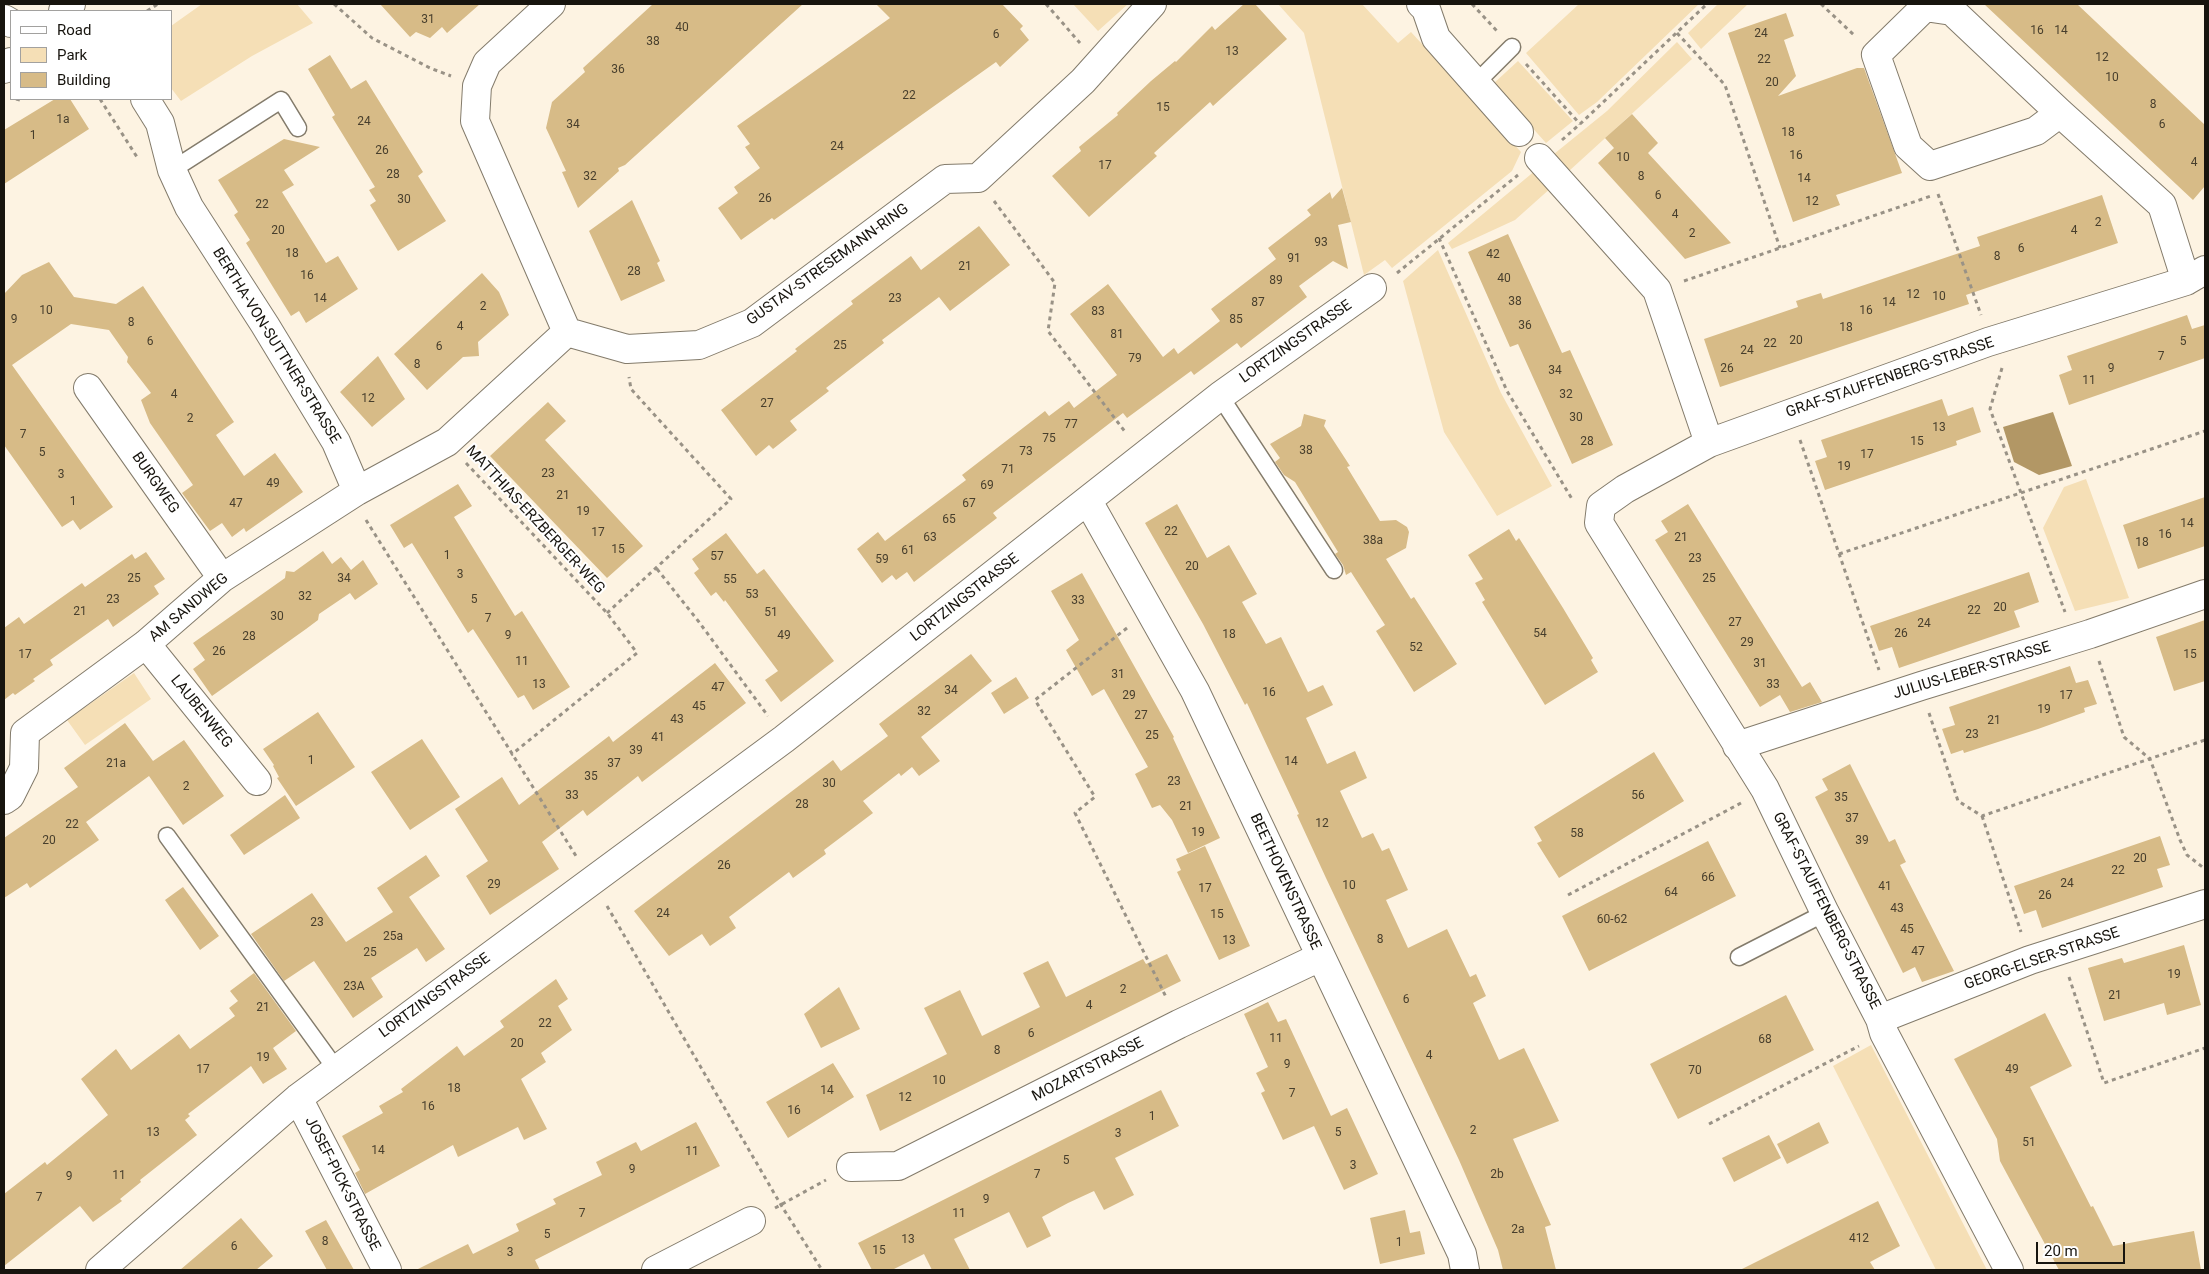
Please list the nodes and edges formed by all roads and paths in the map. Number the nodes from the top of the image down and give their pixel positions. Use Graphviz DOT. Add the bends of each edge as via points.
graph roads {
  1 [pos="334,4"];
  2 [pos="552,4"];
  3 [pos="1046,4"];
  4 [pos="1152,4"];
  5 [pos="1421,4"];
  6 [pos="1821,4"];
  7 [pos="1676,33"];
  8 [pos="1512,47"];
  9 [pos="1876,55"];
  10 [pos="1098,63"];
  11 [pos="1476,83"];
  12 [pos="477,86"];
  13 [pos="146,100"];
  14 [pos="2060,113"];
  15 [pos="298,128"];
  16 [pos="1519,132"];
  17 [pos="1539,158"];
  18 [pos="1930,166"];
  19 [pos="172,170"];
  20 [pos="978,178"];
  21 [pos="1938,194"];
  22 [pos="1439,238"];
  23 [pos="1780,248"];
  24 [pos="2196,275"];
  25 [pos="1372,288"];
  26 [pos="1657,290"];
  27 [pos="567,332"];
  28 [pos="1994,341"];
  29 [pos="627,349"];
  30 [pos="88,388"];
  31 [pos="1220,396"];
  32 [pos="1789,412"];
  33 [pos="2205,431"];
  34 [pos="447,442"];
  35 [pos="1709,443"];
  36 [pos="1145,455"];
  37 [pos="357,491"];
  38 [pos="2021,493"];
  39 [pos="1088,501"];
  40 [pos="1599,523"];
  41 [pos="1839,554"];
  42 [pos="657,569"];
  43 [pos="1334,570"];
  44 [pos="222,578"];
  45 [pos="2205,594"];
  46 [pos="1149,611"];
  47 [pos="607,614"];
  48 [pos="2082,636"];
  49 [pos="146,644"];
  50 [pos="1921,686"];
  51 [pos="1889,696"];
  52 [pos="784,739"];
  53 [pos="14,740"];
  54 [pos="2205,740"];
  55 [pos="1737,746"];
  56 [pos="511,754"];
  57 [pos="2150,760"];
  58 [pos="257,781"];
  59 [pos="1766,789"];
  60 [pos="4,800"];
  61 [pos="1982,816"];
  62 [pos="167,836"];
  63 [pos="2205,869"];
  64 [pos="1568,895"];
  65 [pos="2205,904"];
  66 [pos="1826,913"];
  67 [pos="2060,951"];
  68 [pos="1739,956"];
  69 [pos="1320,957"];
  70 [pos="2030,960"];
  71 [pos="1180,1024"];
  72 [pos="1882,1026"];
  73 [pos="2205,1048"];
  74 [pos="336,1068"];
  75 [pos="298,1098"];
  76 [pos="1709,1124"];
  77 [pos="851,1167"];
  78 [pos="781,1205"];
  79 [pos="751,1221"];
  80 [pos="100,1270"];
  81 [pos="387,1270"];
  82 [pos="656,1270"];
  83 [pos="1465,1270"];
  84 [pos="2009,1270"];
  1 -- 12 [label="path" via="372,38 430,68"];
  2 -- 12 [label="street" via="487,63"];
  3 -- 10 [label="path"];
  4 -- 10 [label="street"];
  5 -- 11 [label="street" via="1426,9 1436,38"];
  6 -- 9 [label="path"];
  7 -- 23 [label="path" via="1726,85"];
  8 -- 11 [label="lane"];
  9 -- 14 [label="street" via="1925,7 1952,11"];
  9 -- 18 [label="street" via="1908,146"];
  10 -- 20 [label="street" via="1083,81"];
  11 -- 16 [label="street"];
  12 -- 27 [label="street" via="475,121"];
  13 -- 19 [label="street, BERTHA-VON-SUTTNER-STRASSE" via="160,123"];
  14 -- 18 [label="street" via="2036,131"];
  14 -- 24 [label="street" via="2162,205"];
  15 -- 19 [label="lane" via="281,100"];
  17 -- 26 [label="street"];
  18 -- 21 [label="path"];
  19 -- 37 [label="street, BERTHA-VON-SUTTNER-STRASSE" via="189,207 336,442"];
  20 -- 29 [label="street, GUSTAV-STRESEMANN-RING" via="945,180 752,323 700,345"];
  20 -- 36 [label="path" via="1055,283 1048,331"];
  21 -- 23 [label="path"];
  21 -- 28 [label="path" via="1982,318"];
  22 -- 40 [label="path" via="1507,391 1573,500"];
  23 -- 26 [label="path"];
  24 -- 28 [label="street, GRAF-STAUFFENBERG-STRASSE"];
  25 -- 31 [label="street, LORTZINGSTRASSE"];
  26 -- 35 [label="street"];
  27 -- 29 [label="street, GUSTAV-STRESEMANN-RING"];
  27 -- 34 [label="street"];
  28 -- 32 [label="street, GRAF-STAUFFENBERG-STRASSE"];
  28 -- 38 [label="path" via="2004,359 1990,409"];
  29 -- 42 [label="path, MATTHIAS-ERZBERGER-WEG" via="625,362 631,389 731,499"];
  30 -- 44 [label="street, BURGWEG"];
  31 -- 36 [label="street, LORTZINGSTRASSE"];
  31 -- 43 [label="lane"];
  32 -- 35 [label="street, GRAF-STAUFFENBERG-STRASSE"];
  32 -- 41 [label="path"];
  33 -- 38 [label="path"];
  34 -- 37 [label="street"];
  34 -- 47 [label="path, MATTHIAS-ERZBERGER-WEG"];
  35 -- 40 [label="street, GRAF-STAUFFENBERG-STRASSE" via="1625,489 1601,506"];
  36 -- 39 [label="street, LORTZINGSTRASSE"];
  37 -- 44 [label="street, AM SANDWEG"];
  38 -- 41 [label="path"];
  38 -- 48 [label="path"];
  39 -- 46 [label="street, BEETHOVENSTRASSE"];
  39 -- 52 [label="street, LORTZINGSTRASSE"];
  40 -- 55 [label="street, GRAF-STAUFFENBERG-STRASSE"];
  41 -- 51 [label="path"];
  42 -- 47 [label="path, MATTHIAS-ERZBERGER-WEG"];
  42 -- 52 [label="path" via="735,669"];
  44 -- 49 [label="street, AM SANDWEG"];
  45 -- 48 [label="street, JULIUS-LEBER-STRASSE"];
  46 -- 69 [label="street, BEETHOVENSTRASSE" via="1195,690"];
  46 -- 71 [label="path" via="1035,700 1095,797 1075,813"];
  47 -- 56 [label="path, MATTHIAS-ERZBERGER-WEG" via="637,653"];
  48 -- 50 [label="street, JULIUS-LEBER-STRASSE"];
  48 -- 57 [label="path" via="2124,737"];
  49 -- 53 [label="street, AM SANDWEG"];
  49 -- 58 [label="street, LAUBENWEG"];
  50 -- 51 [label="street, JULIUS-LEBER-STRASSE"];
  50 -- 61 [label="path" via="1958,801"];
  51 -- 55 [label="street, JULIUS-LEBER-STRASSE"];
  52 -- 74 [label="street, LORTZINGSTRASSE"];
  53 -- 60 [label="street, AM SANDWEG" via="24,768 10,796"];
  54 -- 57 [label="path"];
  55 -- 59 [label="street, GRAF-STAUFFENBERG-STRASSE"];
  57 -- 61 [label="path"];
  57 -- 63 [label="path" via="2187,855"];
  59 -- 64 [label="path"];
  59 -- 66 [label="street, GRAF-STAUFFENBERG-STRASSE"];
  61 -- 70 [label="path"];
  62 -- 74 [label="lane"];
  65 -- 67 [label="street, GEORG-ELSER-STRASSE"];
  66 -- 68 [label="lane"];
  66 -- 72 [label="street, GRAF-STAUFFENBERG-STRASSE"];
  67 -- 70 [label="street, GEORG-ELSER-STRASSE"];
  67 -- 73 [label="path" via="2104,1083"];
  69 -- 71 [label="street, MOZARTSTRASSE"];
  69 -- 83 [label="street, BEETHOVENSTRASSE" via="1462,1254"];
  70 -- 72 [label="street, GEORG-ELSER-STRASSE"];
  71 -- 77 [label="street, MOZARTSTRASSE" via="898,1166"];
  72 -- 76 [label="path"];
  72 -- 84 [label="street, GRAF-STAUFFENBERG-STRASSE"];
  74 -- 75 [label="street, LORTZINGSTRASSE"];
  75 -- 80 [label="street, LORTZINGSTRASSE"];
  75 -- 81 [label="street, JOSEF-PICK-STRASSE"];
  77 -- 78 [label="path"];
  79 -- 82 [label="street"];
}
